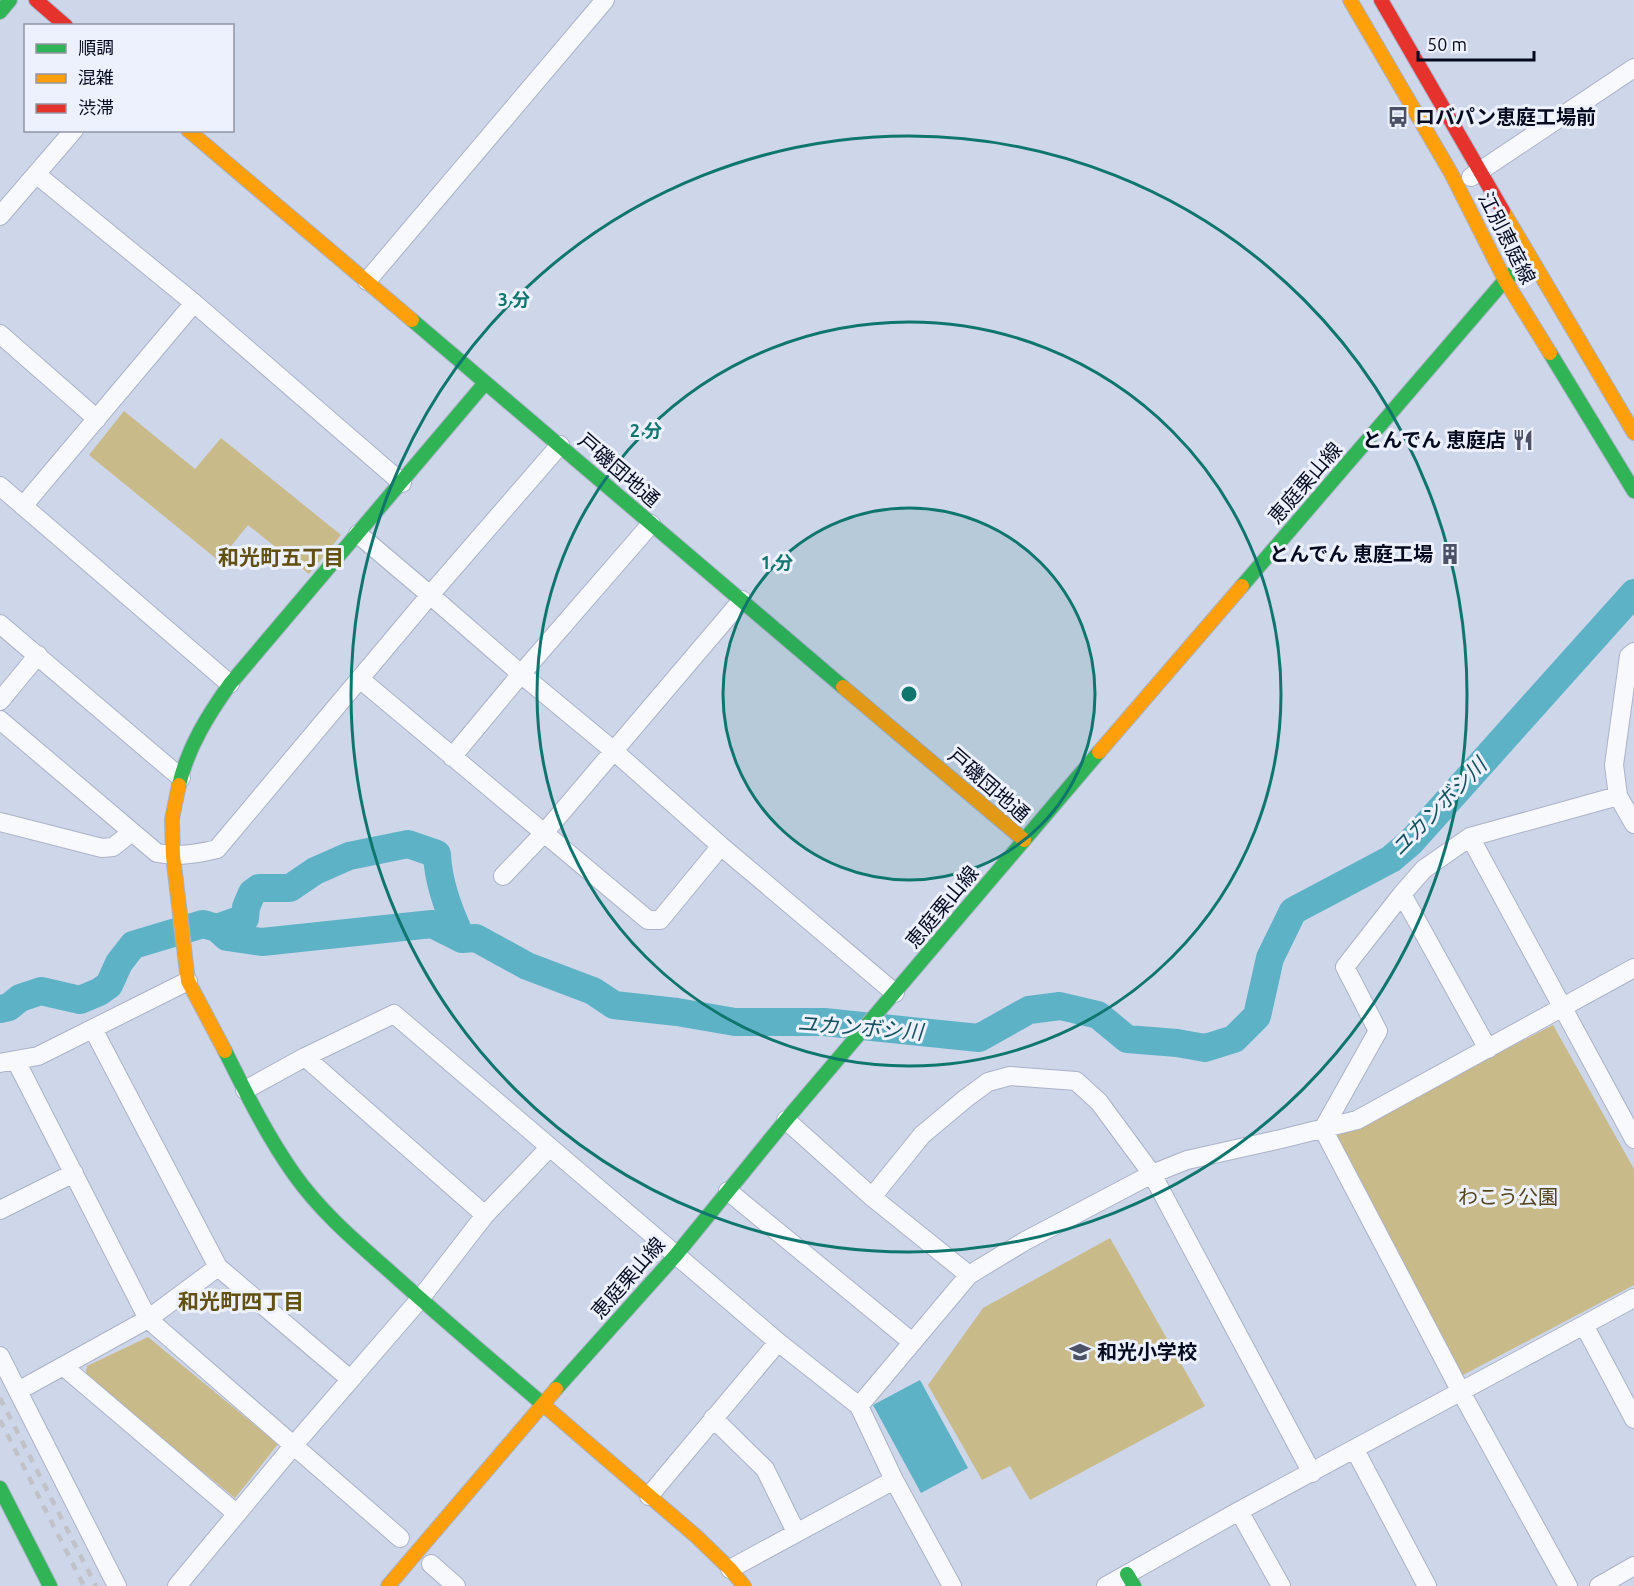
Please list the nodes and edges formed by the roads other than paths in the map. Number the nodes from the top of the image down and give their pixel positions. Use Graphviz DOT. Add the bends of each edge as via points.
graph roads {
  1 [pos="10,0"];
  2 [pos="36,0"];
  3 [pos="605,0"];
  4 [pos="1350,0"];
  5 [pos="1381,0"];
  6 [pos="0,12"];
  7 [pos="64,24"];
  8 [pos="1634,68"];
  9 [pos="72,132"];
  10 [pos="191,132"];
  11 [pos="1479,171"];
  12 [pos="36,174"];
  13 [pos="1458,186"];
  14 [pos="0,216"];
  15 [pos="1531,259"];
  16 [pos="1505,280"];
  17 [pos="368,281"];
  18 [pos="194,303"];
  19 [pos="0,334"];
  20 [pos="485,383"];
  21 [pos="97,419"];
  22 [pos="1634,433"];
  23 [pos="560,445"];
  24 [pos="402,483"];
  25 [pos="0,486"];
  26 [pos="1634,491"];
  27 [pos="23,506"];
  28 [pos="651,524"];
  29 [pos="358,534"];
  30 [pos="430,595"];
  31 [pos="742,600"];
  32 [pos="0,624"];
  33 [pos="1634,652"];
  34 [pos="38,655"];
  35 [pos="521,674"];
  36 [pos="360,679"];
  37 [pos="230,684"];
  38 [pos="0,701"];
  39 [pos="0,720"];
  40 [pos="614,751"];
  41 [pos="452,757"];
  42 [pos="181,778"];
  43 [pos="1618,796"];
  44 [pos="0,822"];
  45 [pos="1634,824"];
  46 [pos="132,832"];
  47 [pos="544,833"];
  48 [pos="1470,837"];
  49 [pos="1023,840"];
  50 [pos="721,846"];
  51 [pos="173,856"];
  52 [pos="503,876"];
  53 [pos="1402,894"];
  54 [pos="1634,968"];
  55 [pos="188,981"];
  56 [pos="892,997"];
  57 [pos="1562,1007"];
  58 [pos="93,1029"];
  59 [pos="1488,1049"];
  60 [pos="305,1057"];
  61 [pos="8,1062"];
  62 [pos="244,1090"];
  63 [pos="786,1120"];
  64 [pos="1323,1129"];
  65 [pos="1634,1139"];
  66 [pos="549,1148"];
  67 [pos="74,1173"];
  68 [pos="1152,1174"];
  69 [pos="728,1191"];
  70 [pos="872,1197"];
  71 [pos="0,1210"];
  72 [pos="485,1215"];
  73 [pos="676,1255"];
  74 [pos="218,1267"];
  75 [pos="969,1275"];
  76 [pos="1634,1298"];
  77 [pos="420,1299"];
  78 [pos="148,1319"];
  79 [pos="1584,1325"];
  80 [pos="778,1342"];
  81 [pos="912,1342"];
  82 [pos="0,1356"];
  83 [pos="63,1366"];
  84 [pos="350,1379"];
  85 [pos="18,1391"];
  86 [pos="1461,1392"];
  87 [pos="542,1404"];
  88 [pos="859,1406"];
  89 [pos="713,1418"];
  90 [pos="1634,1419"];
  91 [pos="294,1445"];
  92 [pos="1355,1450"];
  93 [pos="1312,1473"];
  94 [pos="894,1480"];
  95 [pos="0,1488"];
  96 [pos="649,1496"];
  97 [pos="1239,1511"];
  98 [pos="237,1514"];
  99 [pos="796,1532"];
  100 [pos="400,1538"];
  101 [pos="431,1564"];
  102 [pos="1634,1566"];
  103 [pos="730,1569"];
  104 [pos="1130,1580"];
  105 [pos="50,1586"];
  106 [pos="117,1586"];
  107 [pos="177,1586"];
  108 [pos="388,1586"];
  109 [pos="456,1586"];
  110 [pos="744,1586"];
  111 [pos="952,1586"];
  112 [pos="1106,1586"];
  113 [pos="1281,1586"];
  114 [pos="1427,1586"];
  115 [pos="1568,1586"];
  116 [pos="1599,1586"];
  1 -- 6 [label="street"];
  2 -- 7 [label="street"];
  3 -- 17 [label="street"];
  4 -- 13 [label="street, 江別恵庭線"];
  5 -- 11 [label="street, 江別恵庭線"];
  8 -- 11 [label="street"];
  9 -- 12 [label="street"];
  10 -- 17 [label="street, 戸磯団地通"];
  11 -- 13 [label="street"];
  11 -- 15 [label="street, 江別恵庭線"];
  12 -- 14 [label="street"];
  12 -- 18 [label="street"];
  13 -- 16 [label="street, 江別恵庭線"];
  15 -- 16 [label="street, 恵庭栗山線"];
  15 -- 22 [label="street, 江別恵庭線"];
  16 -- 26 [label="street, 江別恵庭線"];
  16 -- 49 [label="street, 恵庭栗山線"];
  17 -- 20 [label="street, 戸磯団地通"];
  18 -- 21 [label="street"];
  18 -- 24 [label="street"];
  19 -- 21 [label="street"];
  20 -- 23 [label="street, 戸磯団地通"];
  20 -- 24 [label="street"];
  21 -- 27 [label="street"];
  23 -- 28 [label="street, 戸磯団地通"];
  23 -- 30 [label="street"];
  24 -- 29 [label="street"];
  25 -- 27 [label="street"];
  27 -- 37 [label="street"];
  28 -- 31 [label="street, 戸磯団地通"];
  28 -- 35 [label="street"];
  29 -- 30 [label="street"];
  29 -- 37 [label="street"];
  30 -- 35 [label="street"];
  30 -- 36 [label="street"];
  31 -- 40 [label="street"];
  31 -- 49 [label="street, 戸磯団地通"];
  32 -- 34 [label="street"];
  33 -- 43 [label="street" via="1629,656 1614,765"];
  34 -- 38 [label="street"];
  34 -- 42 [label="street"];
  35 -- 40 [label="street"];
  35 -- 41 [label="street"];
  36 -- 41 [label="street"];
  36 -- 51 [label="street" via="217,849"];
  37 -- 42 [label="street" via="195,739"];
  39 -- 46 [label="street"];
  40 -- 47 [label="street"];
  40 -- 50 [label="street"];
  41 -- 47 [label="street"];
  42 -- 51 [label="street" via="172,819"];
  43 -- 45 [label="street"];
  43 -- 48 [label="street"];
  44 -- 46 [label="street" via="102,848 113,847"];
  46 -- 51 [label="street" via="157,853"];
  47 -- 50 [label="street" via="648,921 660,920"];
  47 -- 52 [label="street"];
  48 -- 53 [label="street" via="1424,869"];
  48 -- 57 [label="street"];
  49 -- 56 [label="street, 恵庭栗山線"];
  50 -- 56 [label="street"];
  51 -- 55 [label="street"];
  53 -- 59 [label="street"];
  53 -- 64 [label="street" via="1345,967 1378,1030"];
  54 -- 57 [label="street"];
  55 -- 58 [label="street"];
  55 -- 62 [label="street"];
  56 -- 63 [label="street, 恵庭栗山線"];
  57 -- 59 [label="street"];
  57 -- 65 [label="street"];
  58 -- 61 [label="street" via="38,1056"];
  58 -- 74 [label="street"];
  59 -- 64 [label="street" via="1357,1120"];
  60 -- 62 [label="street"];
  60 -- 66 [label="street" via="394,1014"];
  60 -- 72 [label="street"];
  61 -- 67 [label="street"];
  62 -- 77 [label="street" via="308,1192 339,1226"];
  63 -- 69 [label="street, 恵庭栗山線"];
  63 -- 70 [label="street"];
  64 -- 68 [label="street" via="1187,1160"];
  64 -- 86 [label="street"];
  66 -- 72 [label="street"];
  66 -- 73 [label="street"];
  67 -- 71 [label="street"];
  67 -- 78 [label="street"];
  68 -- 70 [label="street" via="1098,1102 1076,1082 1010,1076 988,1082 922,1135"];
  68 -- 75 [label="street"];
  68 -- 93 [label="street"];
  69 -- 73 [label="street, 恵庭栗山線"];
  69 -- 81 [label="street"];
  70 -- 75 [label="street"];
  72 -- 77 [label="street"];
  73 -- 80 [label="street"];
  73 -- 87 [label="street, 恵庭栗山線"];
  74 -- 78 [label="street"];
  74 -- 84 [label="street"];
  75 -- 81 [label="street"];
  76 -- 79 [label="street"];
  77 -- 84 [label="street"];
  77 -- 87 [label="street"];
  78 -- 83 [label="street"];
  78 -- 91 [label="street"];
  79 -- 86 [label="street"];
  79 -- 90 [label="street"];
  80 -- 88 [label="street"];
  80 -- 89 [label="street"];
  81 -- 88 [label="street"];
  82 -- 85 [label="street"];
  83 -- 85 [label="street"];
  83 -- 98 [label="street"];
  84 -- 91 [label="street"];
  85 -- 106 [label="street"];
  86 -- 92 [label="street"];
  86 -- 115 [label="street"];
  87 -- 96 [label="street"];
  87 -- 108 [label="street, 恵庭栗山線"];
  88 -- 94 [label="street"];
  89 -- 96 [label="street"];
  89 -- 99 [label="street" via="765,1468"];
  91 -- 98 [label="street"];
  91 -- 100 [label="street"];
  92 -- 93 [label="street"];
  92 -- 114 [label="street"];
  93 -- 97 [label="street"];
  94 -- 99 [label="street"];
  94 -- 111 [label="street"];
  95 -- 105 [label="street"];
  96 -- 103 [label="street"];
  97 -- 104 [label="street"];
  97 -- 113 [label="street"];
  98 -- 107 [label="street"];
  99 -- 103 [label="street"];
  101 -- 109 [label="street"];
  102 -- 116 [label="street"];
  103 -- 110 [label="street"];
  104 -- 112 [label="street"];
}
